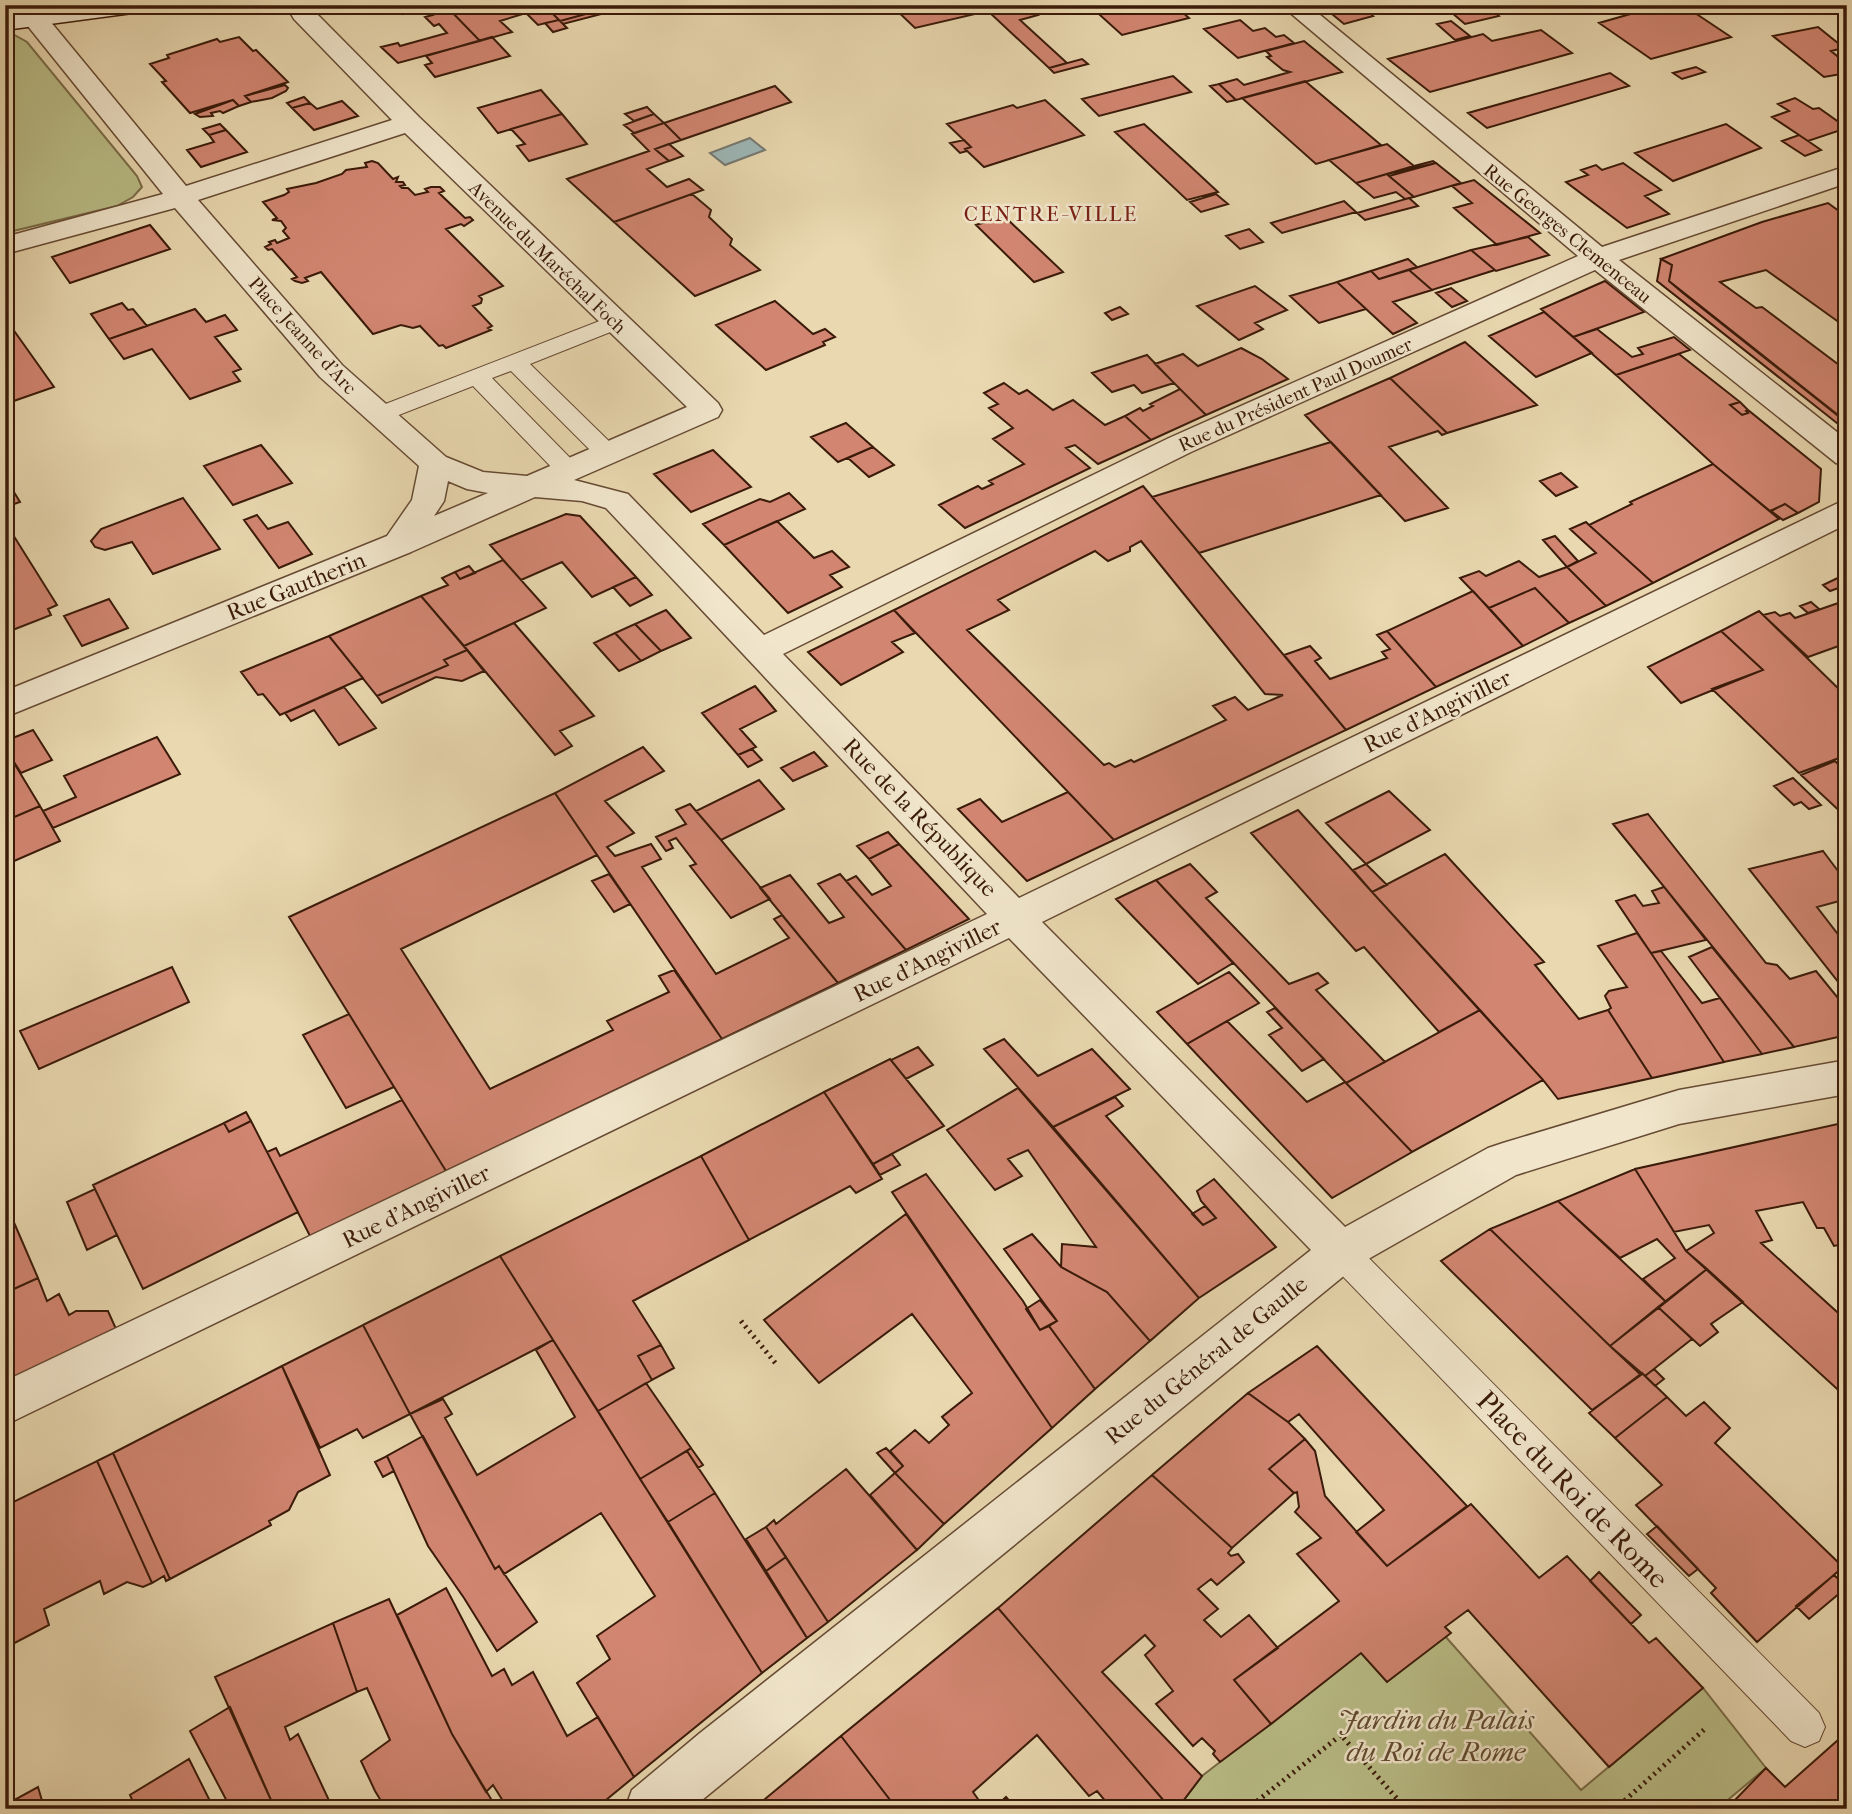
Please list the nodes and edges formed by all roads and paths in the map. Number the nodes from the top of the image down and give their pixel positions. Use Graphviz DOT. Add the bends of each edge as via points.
graph roads {
  1 [pos="140,5"];
  2 [pos="303,5"];
  3 [pos="1293,5"];
  4 [pos="36,20"];
  5 [pos="5,23"];
  6 [pos="410,123"];
  7 [pos="1847,174"];
  8 [pos="180,197"];
  9 [pos="5,246"];
  10 [pos="1598,258"];
  11 [pos="615,322"];
  12 [pos="515,362"];
  13 [pos="478,377"];
  14 [pos="379,415"];
  15 [pos="1847,456"];
  16 [pos="595,458"];
  17 [pos="435,464"];
  18 [pos="531,486"];
  19 [pos="618,501"];
  20 [pos="1847,511"];
  21 [pos="399,544"];
  22 [pos="760,651"];
  23 [pos="5,705"];
  24 [pos="1016,917"];
  25 [pos="1847,1077"];
  26 [pos="1341,1252"];
  27 [pos="741,1321"];
  28 [pos="778,1365"];
  29 [pos="5,1404"];
  30 [pos="1706,1727"];
  31 [pos="1805,1727"];
  32 [pos="651,1809"];
  33 [pos="1247,1809"];
  34 [pos="1406,1809"];
  35 [pos="1615,1809"];
  1 -- 4 [label="street"];
  2 -- 6 [label="street, Avenue du Maréchal Foch" via="303,14"];
  3 -- 10 [label="street, Rue Georges Clemenceau"];
  4 -- 5 [label="street"];
  4 -- 8 [label="street, Place Jeanne d'Arc"];
  6 -- 8 [label="street"];
  6 -- 11 [label="street, Avenue du Maréchal Foch"];
  7 -- 10 [label="street, Rue du Président Paul Doumer"];
  8 -- 9 [label="street"];
  8 -- 14 [label="street, Place Jeanne d'Arc" via="331,371"];
  10 -- 15 [label="street, Rue Georges Clemenceau"];
  10 -- 22 [label="street, Rue du Président Paul Doumer" via="1180,445"];
  11 -- 12 [label="lane"];
  11 -- 16 [label="street, Avenue du Maréchal Foch" via="707,410"];
  12 -- 13 [label="lane"];
  12 -- 16 [label="lane"];
  13 -- 14 [label="lane"];
  13 -- 16 [label="lane"];
  14 -- 17 [label="street, Place Jeanne d'Arc"];
  16 -- 18 [label="street, Rue Gautherin"];
  16 -- 19 [label="street" via="615,475"];
  17 -- 18 [label="street, Place Jeanne d'Arc" via="478,482"];
  17 -- 21 [label="street" via="428,501"];
  18 -- 19 [label="street" via="584,491"];
  18 -- 21 [label="street, Rue Gautherin"];
  19 -- 22 [label="street, Rue de la République"];
  20 -- 24 [label="street, Rue d'Angiviller"];
  21 -- 23 [label="street, Rue Gautherin"];
  22 -- 24 [label="street, Rue de la République"];
  24 -- 26 [label="street, Rue de la République"];
  24 -- 29 [label="street, Rue d'Angiviller"];
  25 -- 26 [label="street, Rue du Général de Gaulle" via="1679,1107 1503,1161"];
  26 -- 31 [label="lane, Place du Roi de Rome"];
  26 -- 32 [label="street, Rue du Général de Gaulle"];
  27 -- 28 [label="path"];
  30 -- 35 [label="path"];
  33 -- 34 [label="path" via="1341,1735"];
}
